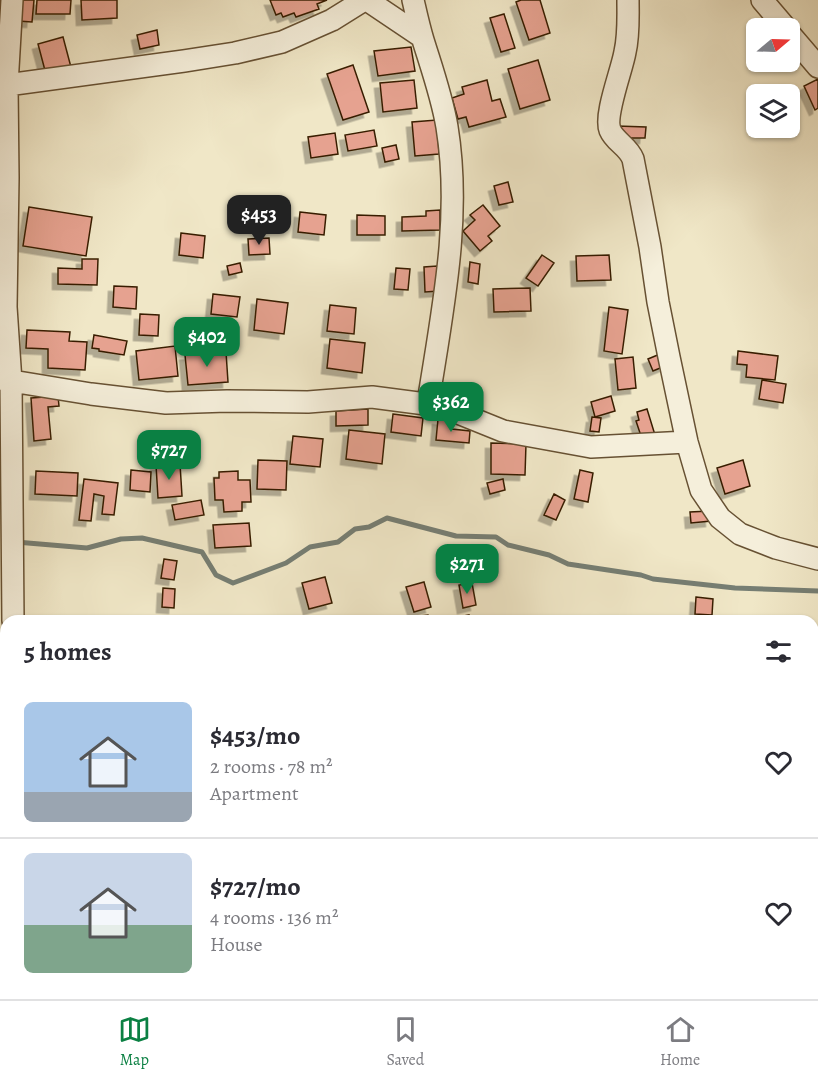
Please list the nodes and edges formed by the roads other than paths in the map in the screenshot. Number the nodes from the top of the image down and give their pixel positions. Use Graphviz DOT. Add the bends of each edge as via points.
graph roads {
  1 [pos="12,0"];
  2 [pos="365,0"];
  3 [pos="413,0"];
  4 [pos="628,0"];
  5 [pos="762,0"];
  6 [pos="777,18"];
  7 [pos="422,37"];
  8 [pos="800,46"];
  9 [pos="818,67"];
  10 [pos="7,85"];
  11 [pos="4,181"];
  12 [pos="3,305"];
  13 [pos="5,380"];
  14 [pos="428,403"];
  15 [pos="687,442"];
  16 [pos="818,559"];
  17 [pos="13,615"];
  1 -- 10 [label="street"];
  2 -- 7 [label="street"];
  2 -- 10 [label="street" via="282,42 184,62"];
  3 -- 7 [label="street"];
  4 -- 15 [label="street" via="626,50 610,130 633,159"];
  5 -- 6 [label="street"];
  7 -- 14 [label="street" via="447,128 453,212"];
  8 -- 9 [label="street"];
  10 -- 11 [label="street"];
  11 -- 12 [label="street"];
  12 -- 13 [label="street"];
  13 -- 14 [label="street" via="166,403 372,398"];
  13 -- 17 [label="street"];
  14 -- 15 [label="street" via="503,431 591,447"];
  15 -- 16 [label="street" via="701,490 720,518 740,534"];
}
